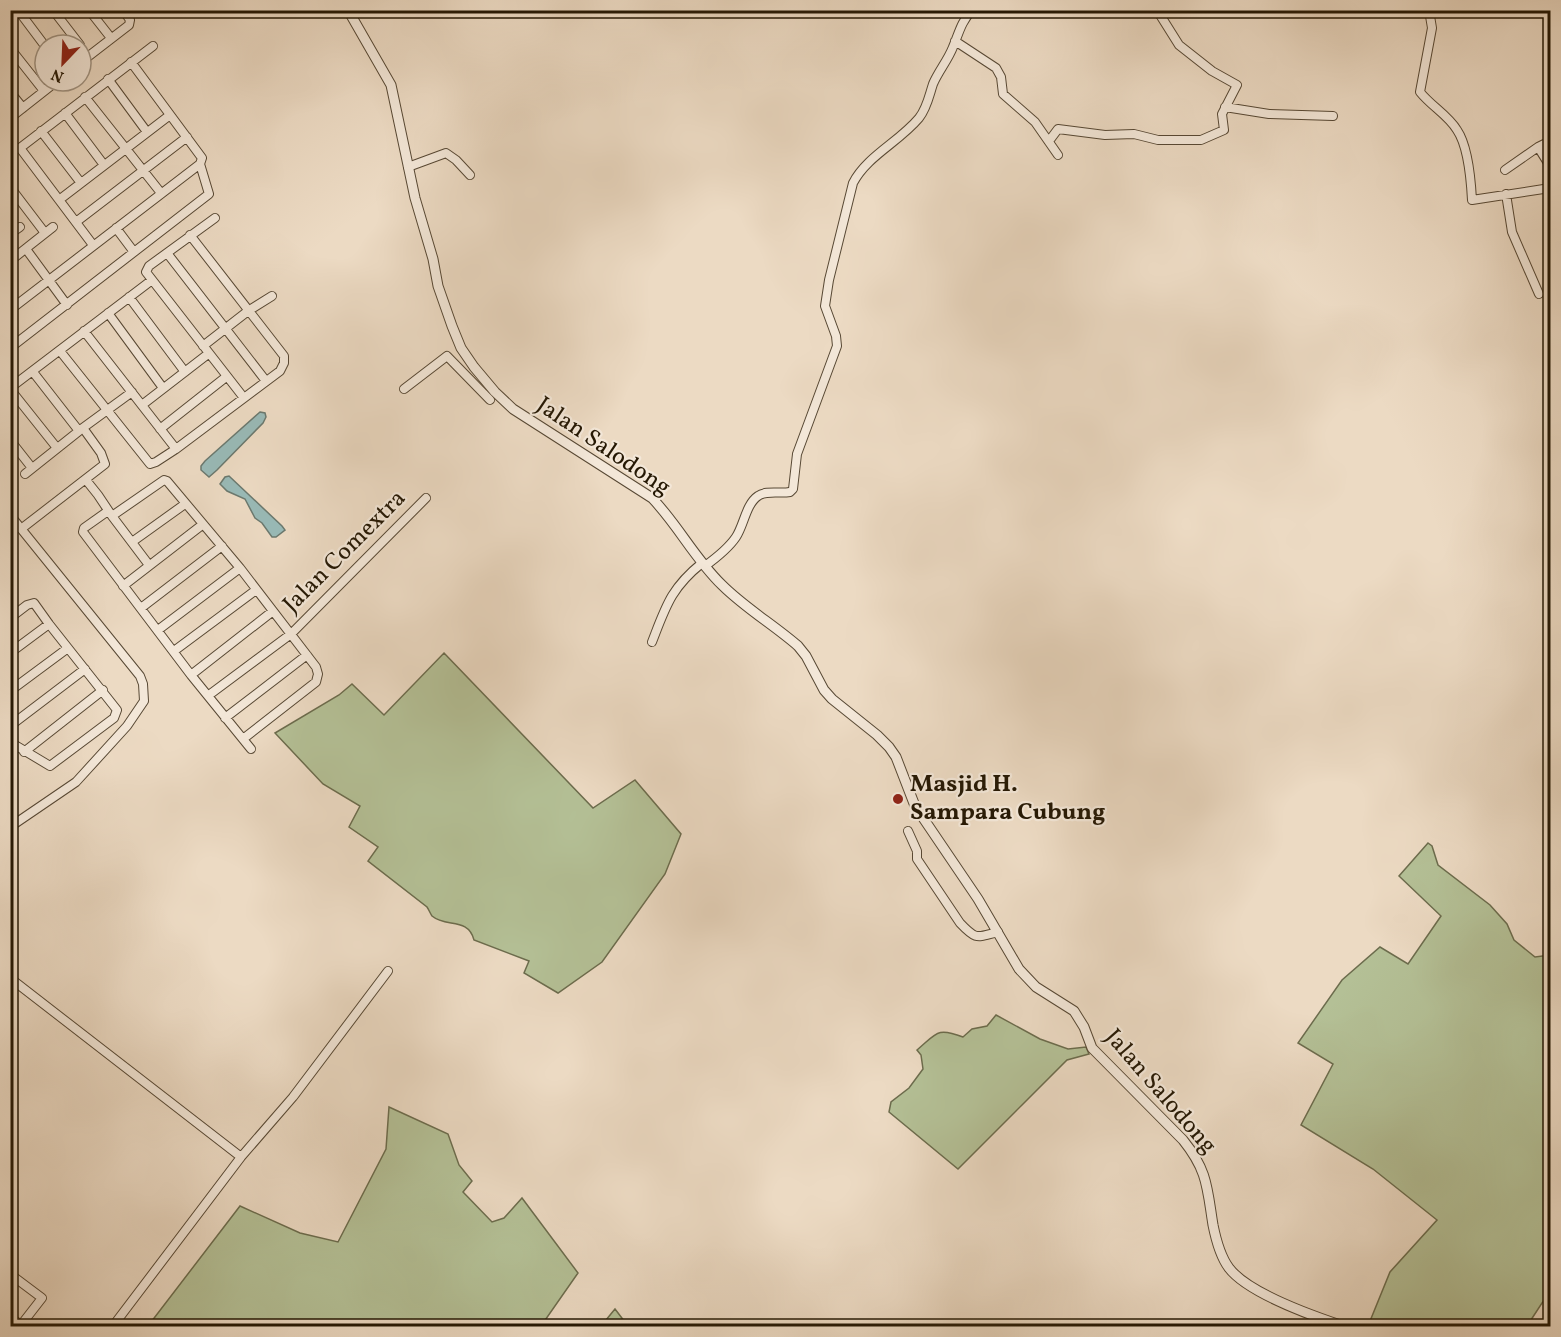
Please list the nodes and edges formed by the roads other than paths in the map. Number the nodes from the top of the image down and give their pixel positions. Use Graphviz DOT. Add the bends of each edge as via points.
graph roads {
  1 [pos="18,10"];
  2 [pos="53,10"];
  3 [pos="89,10"];
  4 [pos="123,10"];
  5 [pos="348,10"];
  6 [pos="972,10"];
  7 [pos="1157,10"];
  8 [pos="1429,10"];
  9 [pos="35,33"];
  10 [pos="71,33"];
  11 [pos="111,38"];
  12 [pos="956,40"];
  13 [pos="153,46"];
  14 [pos="10,48"];
  15 [pos="93,51"];
  16 [pos="131,62"];
  17 [pos="33,78"];
  18 [pos="108,79"];
  19 [pos="10,92"];
  20 [pos="43,93"];
  21 [pos="85,97"];
  22 [pos="1225,107"];
  23 [pos="22,108"];
  24 [pos="65,113"];
  25 [pos="170,115"];
  26 [pos="1333,116"];
  27 [pos="10,118"];
  28 [pos="41,131"];
  29 [pos="147,132"];
  30 [pos="187,137"];
  31 [pos="1049,141"];
  32 [pos="1551,141"];
  33 [pos="1538,147"];
  34 [pos="125,149"];
  35 [pos="1058,154"];
  36 [pos="200,164"];
  37 [pos="104,165"];
  38 [pos="408,167"];
  39 [pos="144,170"];
  40 [pos="1505,170"];
  41 [pos="1551,173"];
  42 [pos="470,175"];
  43 [pos="81,183"];
  44 [pos="1551,188"];
  45 [pos="11,190"];
  46 [pos="161,193"];
  47 [pos="1506,194"];
  48 [pos="58,200"];
  49 [pos="215,218"];
  50 [pos="76,222"];
  51 [pos="20,226"];
  52 [pos="53,227"];
  53 [pos="116,228"];
  54 [pos="45,233"];
  55 [pos="10,234"];
  56 [pos="190,235"];
  57 [pos="93,245"];
  58 [pos="26,249"];
  59 [pos="134,252"];
  60 [pos="167,253"];
  61 [pos="10,261"];
  62 [pos="152,280"];
  63 [pos="49,281"];
  64 [pos="1539,294"];
  65 [pos="272,296"];
  66 [pos="129,297"];
  67 [pos="67,305"];
  68 [pos="10,310"];
  69 [pos="248,311"];
  70 [pos="108,314"];
  71 [pos="226,328"];
  72 [pos="84,331"];
  73 [pos="203,346"];
  74 [pos="10,348"];
  75 [pos="60,351"];
  76 [pos="208,354"];
  77 [pos="33,372"];
  78 [pos="185,372"];
  79 [pos="226,377"];
  80 [pos="266,381"];
  81 [pos="10,388"];
  82 [pos="163,388"];
  83 [pos="404,389"];
  84 [pos="132,392"];
  85 [pos="244,398"];
  86 [pos="490,400"];
  87 [pos="142,405"];
  88 [pos="107,410"];
  89 [pos="160,429"];
  90 [pos="81,430"];
  91 [pos="10,440"];
  92 [pos="57,448"];
  93 [pos="176,449"];
  94 [pos="32,468"];
  95 [pos="25,474"];
  96 [pos="86,480"];
  97 [pos="426,498"];
  98 [pos="185,504"];
  99 [pos="110,513"];
  100 [pos="10,515"];
  101 [pos="202,525"];
  102 [pos="21,528"];
  103 [pos="132,542"];
  104 [pos="222,546"];
  105 [pos="150,565"];
  106 [pos="704,565"];
  107 [pos="240,568"];
  108 [pos="123,586"];
  109 [pos="256,590"];
  110 [pos="141,608"];
  111 [pos="273,611"];
  112 [pos="10,618"];
  113 [pos="49,624"];
  114 [pos="158,630"];
  115 [pos="291,634"];
  116 [pos="652,642"];
  117 [pos="68,648"];
  118 [pos="174,651"];
  119 [pos="10,652"];
  120 [pos="307,655"];
  121 [pos="85,669"];
  122 [pos="191,675"];
  123 [pos="103,690"];
  124 [pos="10,691"];
  125 [pos="209,695"];
  126 [pos="225,718"];
  127 [pos="10,726"];
  128 [pos="243,739"];
  129 [pos="12,745"];
  130 [pos="252,749"];
  131 [pos="24,752"];
  132 [pos="10,827"];
  133 [pos="908,831"];
  134 [pos="998,932"];
  135 [pos="388,971"];
  136 [pos="10,978"];
  137 [pos="241,1157"];
  138 [pos="10,1274"];
  139 [pos="10,1317"];
  140 [pos="113,1326"];
  141 [pos="1343,1326"];
  1 -- 9 [label="street"];
  2 -- 10 [label="street"];
  3 -- 11 [label="street"];
  4 -- 11 [label="street" via="130,22"];
  5 -- 38 [label="street, Jalan Salodong" via="391,85"];
  6 -- 12 [label="street"];
  7 -- 22 [label="street" via="1179,45 1237,85"];
  8 -- 47 [label="street" via="1432,28 1420,92 1458,130 1472,200"];
  11 -- 15 [label="street"];
  12 -- 31 [label="street" via="996,68 1003,94 1035,122"];
  12 -- 106 [label="street" via="920,117 859,171 853,183 825,306 837,346 797,454 793,489 756,496 736,538 723,553"];
  13 -- 16 [label="street"];
  14 -- 17 [label="street"];
  16 -- 18 [label="street"];
  16 -- 25 [label="street"];
  18 -- 21 [label="street"];
  18 -- 29 [label="street"];
  19 -- 23 [label="street"];
  20 -- 23 [label="street"];
  21 -- 24 [label="street"];
  21 -- 34 [label="street"];
  22 -- 26 [label="street" via="1269,114"];
  22 -- 31 [label="street" via="1224,130 1201,140 1152,140 1134,134 1058,129"];
  23 -- 27 [label="street"];
  24 -- 28 [label="street"];
  24 -- 37 [label="street"];
  25 -- 29 [label="street"];
  25 -- 30 [label="street"];
  28 -- 43 [label="street"];
  28 -- 48 [label="street" via="20,150"];
  29 -- 34 [label="street"];
  30 -- 36 [label="street" via="202,158"];
  30 -- 39 [label="street"];
  31 -- 35 [label="street"];
  32 -- 33 [label="street"];
  33 -- 40 [label="street"];
  33 -- 41 [label="street"];
  34 -- 37 [label="street"];
  34 -- 39 [label="street"];
  36 -- 46 [label="street"];
  36 -- 59 [label="street" via="209,192 205,198"];
  37 -- 43 [label="street"];
  38 -- 42 [label="street" via="446,153"];
  38 -- 106 [label="street, Jalan Salodong" via="438,286 461,348 474,367 513,409 652,498"];
  39 -- 46 [label="street"];
  39 -- 50 [label="street"];
  43 -- 48 [label="street"];
  44 -- 47 [label="street"];
  45 -- 54 [label="street"];
  46 -- 53 [label="street"];
  47 -- 64 [label="street" via="1512,232"];
  48 -- 50 [label="street"];
  49 -- 56 [label="street"];
  50 -- 57 [label="street"];
  51 -- 55 [label="street"];
  52 -- 54 [label="street"];
  53 -- 57 [label="street"];
  53 -- 59 [label="street"];
  54 -- 58 [label="street"];
  56 -- 60 [label="street"];
  56 -- 69 [label="street"];
  57 -- 63 [label="street"];
  58 -- 61 [label="street"];
  58 -- 63 [label="street"];
  59 -- 67 [label="street"];
  60 -- 62 [label="street" via="147,269"];
  60 -- 71 [label="street"];
  62 -- 66 [label="street"];
  62 -- 73 [label="street"];
  63 -- 67 [label="street"];
  63 -- 68 [label="street"];
  65 -- 69 [label="street"];
  66 -- 70 [label="street"];
  66 -- 78 [label="street"];
  67 -- 74 [label="street"];
  69 -- 71 [label="street"];
  69 -- 80 [label="street" via="285,359 280,371"];
  70 -- 72 [label="street"];
  70 -- 82 [label="street"];
  71 -- 73 [label="street"];
  71 -- 80 [label="street"];
  72 -- 75 [label="street"];
  72 -- 84 [label="street"];
  73 -- 76 [label="street"];
  75 -- 77 [label="street"];
  75 -- 88 [label="street"];
  76 -- 78 [label="street"];
  76 -- 79 [label="street"];
  77 -- 81 [label="street"];
  77 -- 90 [label="street"];
  78 -- 82 [label="street"];
  79 -- 85 [label="street"];
  79 -- 89 [label="street"];
  80 -- 85 [label="street"];
  81 -- 92 [label="street"];
  82 -- 87 [label="street"];
  83 -- 86 [label="street" via="447,356"];
  84 -- 87 [label="street"];
  84 -- 88 [label="street"];
  85 -- 93 [label="street"];
  87 -- 89 [label="street"];
  88 -- 90 [label="street"];
  88 -- 93 [label="street" via="149,463"];
  89 -- 93 [label="street"];
  90 -- 92 [label="street"];
  90 -- 96 [label="street" via="105,462"];
  91 -- 94 [label="street"];
  92 -- 94 [label="street"];
  94 -- 95 [label="street"];
  96 -- 99 [label="street"];
  96 -- 102 [label="street"];
  97 -- 115 [label="street, Jalan Comextra"];
  98 -- 99 [label="street" via="164,480"];
  98 -- 101 [label="street"];
  98 -- 103 [label="street"];
  99 -- 103 [label="street"];
  99 -- 108 [label="street" via="83,532"];
  100 -- 102 [label="street"];
  101 -- 104 [label="street"];
  101 -- 105 [label="street"];
  102 -- 132 [label="street" via="140,676 145,694 137,714 76,782"];
  103 -- 105 [label="street"];
  104 -- 107 [label="street"];
  104 -- 110 [label="street"];
  105 -- 108 [label="street"];
  106 -- 116 [label="street" via="677,586"];
  106 -- 134 [label="street, Jalan Salodong" via="737,598 798,646 832,699 889,747 915,806"];
  107 -- 109 [label="street"];
  107 -- 114 [label="street"];
  108 -- 110 [label="street"];
  109 -- 111 [label="street"];
  109 -- 118 [label="street"];
  110 -- 114 [label="street"];
  111 -- 115 [label="street"];
  111 -- 122 [label="street"];
  112 -- 113 [label="street" via="33,602"];
  113 -- 117 [label="street"];
  113 -- 119 [label="street"];
  114 -- 118 [label="street"];
  115 -- 120 [label="street"];
  115 -- 125 [label="street, Jalan Comextra"];
  117 -- 121 [label="street"];
  117 -- 124 [label="street"];
  118 -- 122 [label="street"];
  120 -- 126 [label="street"];
  120 -- 128 [label="street" via="318,674 316,682"];
  121 -- 123 [label="street"];
  121 -- 127 [label="street"];
  122 -- 125 [label="street"];
  123 -- 131 [label="street"];
  123 -- 131 [label="street" via="116,707 116,716 56,763 48,766"];
  125 -- 126 [label="street"];
  126 -- 128 [label="street"];
  128 -- 130 [label="street"];
  129 -- 131 [label="street"];
  133 -- 134 [label="street" via="917,859 960,923 979,937"];
  134 -- 141 [label="street, Jalan Salodong" via="1028,980 1074,1011 1092,1048 1195,1155 1205,1174 1218,1246 1230,1270 1256,1289"];
  135 -- 137 [label="street" via="293,1097"];
  136 -- 137 [label="street"];
  137 -- 140 [label="street"];
  138 -- 139 [label="street" via="42,1298 21,1325"];
}
